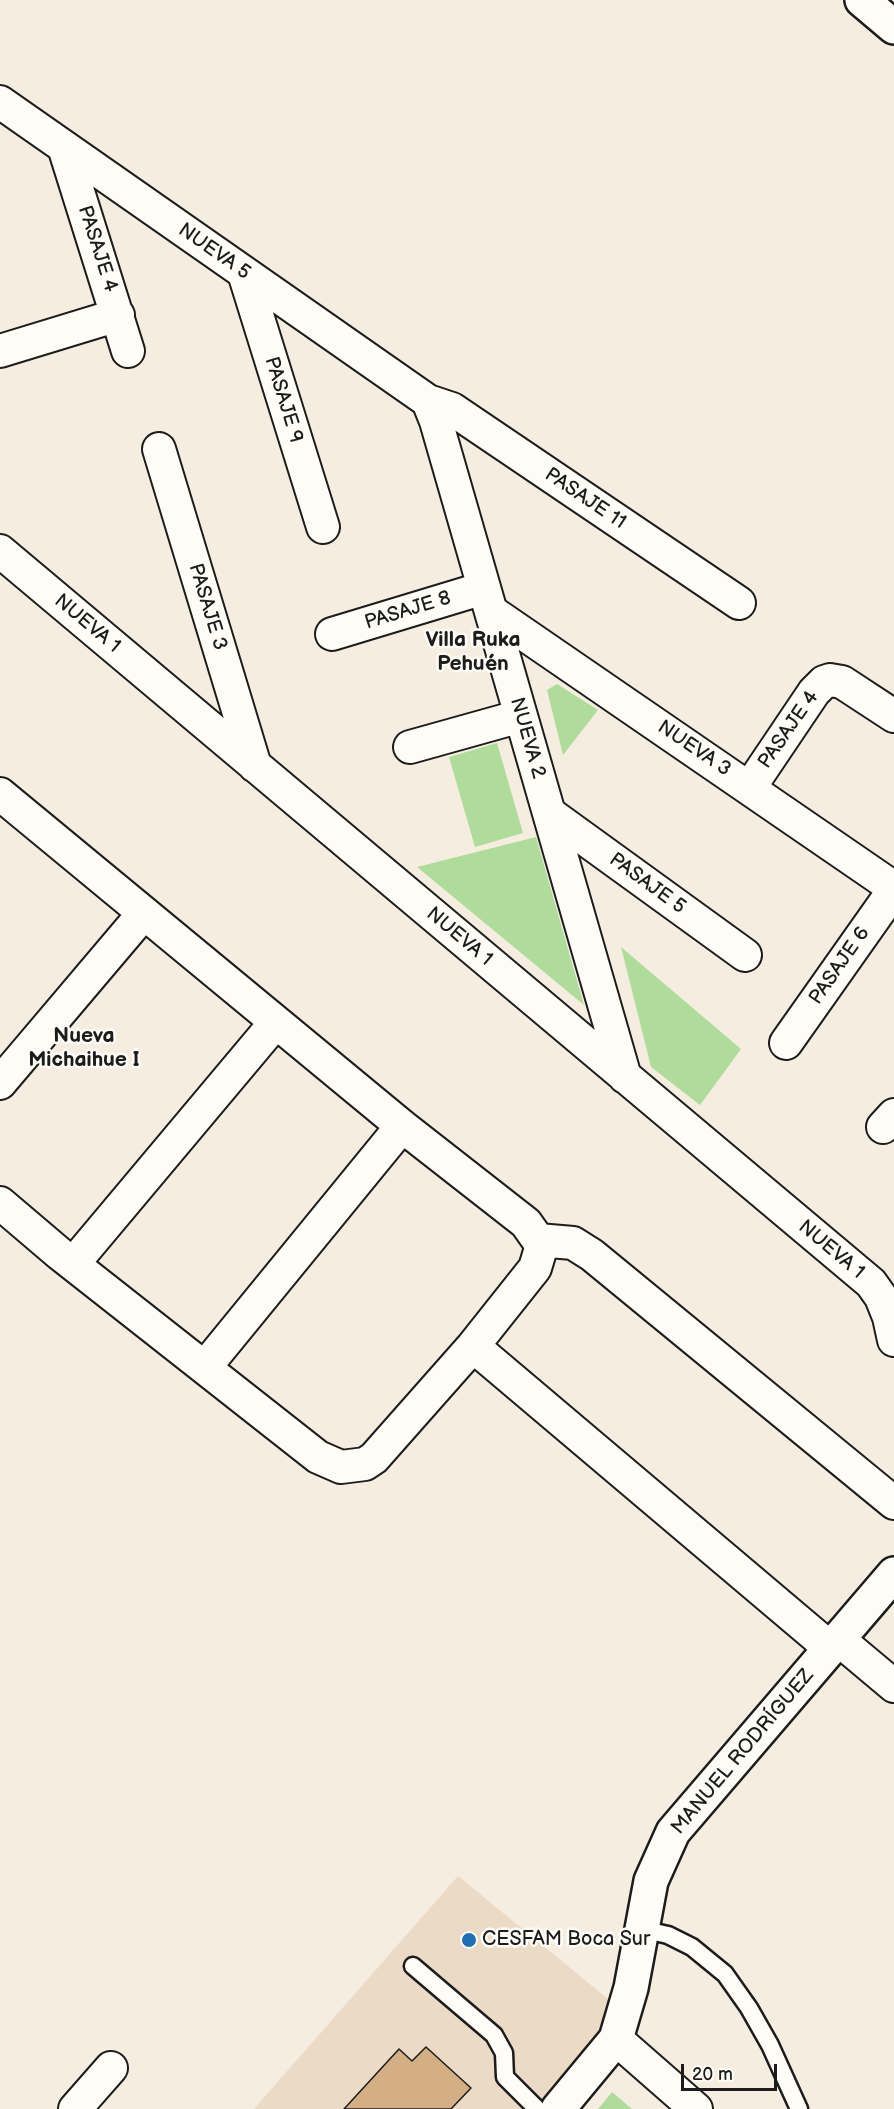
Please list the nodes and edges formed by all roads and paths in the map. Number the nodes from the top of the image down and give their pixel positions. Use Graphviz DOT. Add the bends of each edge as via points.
graph roads {
  1 [pos="862,0"];
  2 [pos="894,27"];
  3 [pos="0,102"];
  4 [pos="64,147"];
  5 [pos="244,273"];
  6 [pos="118,315"];
  7 [pos="0,351"];
  8 [pos="128,351"];
  9 [pos="428,401"];
  10 [pos="159,449"];
  11 [pos="323,527"];
  12 [pos="0,551"];
  13 [pos="488,600"];
  14 [pos="739,603"];
  15 [pos="332,634"];
  16 [pos="521,716"];
  17 [pos="894,716"];
  18 [pos="410,747"];
  19 [pos="255,766"];
  20 [pos="750,787"];
  21 [pos="3,804"];
  22 [pos="549,813"];
  23 [pos="894,889"];
  24 [pos="144,913"];
  25 [pos="745,955"];
  26 [pos="276,1022"];
  27 [pos="786,1043"];
  28 [pos="625,1077"];
  29 [pos="0,1083"];
  30 [pos="402,1126"];
  31 [pos="0,1203"];
  32 [pos="538,1240"];
  33 [pos="73,1264"];
  34 [pos="892,1324"];
  35 [pos="473,1346"];
  36 [pos="205,1367"];
  37 [pos="894,1503"];
  38 [pos="894,1574"];
  39 [pos="834,1644"];
  40 [pos="894,1686"];
  41 [pos="642,1929"];
  42 [pos="413,1966"];
  43 [pos="616,2039"];
  44 [pos="111,2068"];
  45 [pos="75,2109"];
  46 [pos="537,2109"];
  47 [pos="558,2109"];
  48 [pos="696,2109"];
  49 [pos="799,2109"];
  1 -- 2 [label="street"];
  3 -- 4 [label="street, NUEVA 5"];
  4 -- 5 [label="street, NUEVA 5"];
  4 -- 6 [label="street, PASAJE 4"];
  5 -- 9 [label="street, NUEVA 5"];
  5 -- 11 [label="street, PASAJE 9"];
  6 -- 7 [label="street"];
  6 -- 8 [label="street, PASAJE 4"];
  9 -- 13 [label="street, NUEVA 2"];
  9 -- 14 [label="street, PASAJE 11" via="452,409"];
  10 -- 19 [label="street, PASAJE 3"];
  12 -- 19 [label="street, NUEVA 1"];
  13 -- 15 [label="street, PASAJE 8"];
  13 -- 16 [label="street, NUEVA 2"];
  13 -- 20 [label="street, NUEVA 3"];
  16 -- 18 [label="street"];
  16 -- 22 [label="street, NUEVA 2"];
  17 -- 20 [label="street, PASAJE 4" via="842,682 824,682"];
  19 -- 28 [label="street, NUEVA 1"];
  20 -- 23 [label="street, NUEVA 3"];
  21 -- 24 [label="street"];
  22 -- 25 [label="street, PASAJE 5"];
  22 -- 28 [label="street, NUEVA 2"];
  23 -- 27 [label="street, PASAJE 6"];
  24 -- 26 [label="street"];
  24 -- 29 [label="street"];
  26 -- 30 [label="street"];
  26 -- 33 [label="street"];
  28 -- 34 [label="street, NUEVA 1" via="871,1283"];
  30 -- 32 [label="street" via="526,1223"];
  30 -- 36 [label="street"];
  31 -- 33 [label="street"];
  32 -- 35 [label="street" via="539,1259 535,1268"];
  32 -- 37 [label="street" via="573,1243 592,1255"];
  33 -- 36 [label="street"];
  35 -- 36 [label="street" via="374,1458 354,1467 341,1467 318,1457"];
  35 -- 39 [label="street"];
  38 -- 39 [label="street, MANUEL RODRÍGUEZ"];
  39 -- 40 [label="street"];
  39 -- 41 [label="street, MANUEL RODRÍGUEZ" via="673,1832 651,1881"];
  41 -- 43 [label="street, MANUEL RODRÍGUEZ"];
  41 -- 49 [label="lane" via="668,1935 692,1947 726,1974 765,2036"];
  42 -- 46 [label="lane" via="494,2035 504,2053 505,2077"];
  43 -- 47 [label="street, MANUEL RODRÍGUEZ"];
  43 -- 48 [label="street"];
  44 -- 45 [label="street"];
}
